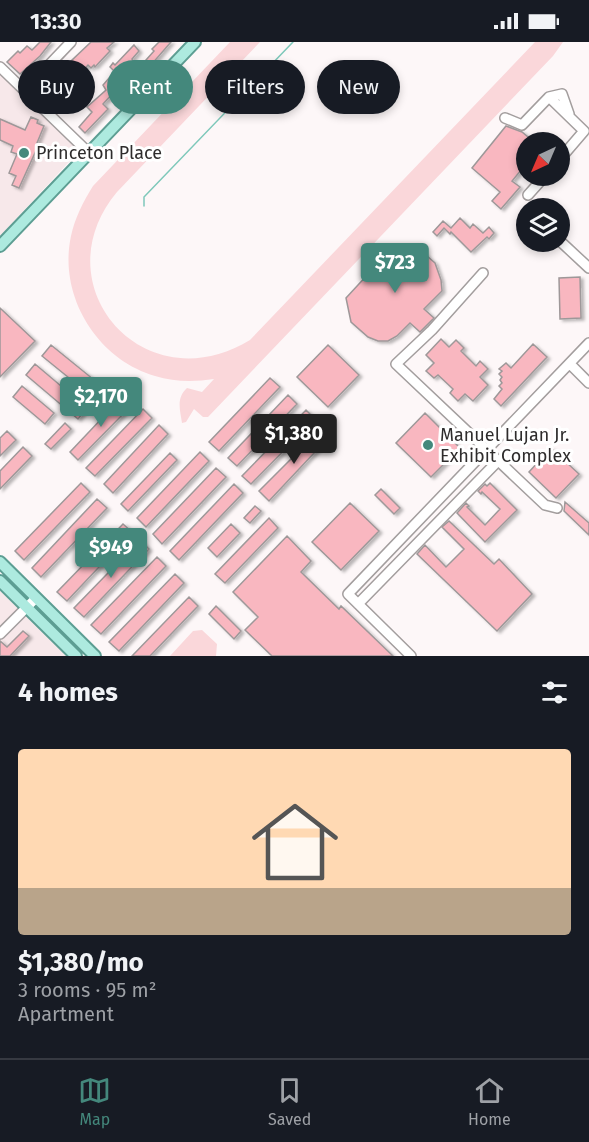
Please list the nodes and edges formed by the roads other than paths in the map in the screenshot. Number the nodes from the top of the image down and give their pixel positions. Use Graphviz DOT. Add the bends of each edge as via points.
graph roads {
  1 [pos="71,42"];
  2 [pos="195,42"];
  3 [pos="54,60"];
  4 [pos="0,67"];
  5 [pos="18,84"];
  6 [pos="49,114"];
  7 [pos="505,118"];
  8 [pos="570,147"];
  9 [pos="89,153"];
  10 [pos="536,186"];
  11 [pos="528,195"];
  12 [pos="0,246"];
  13 [pos="570,250"];
  14 [pos="589,268"];
  15 [pos="483,273"];
  16 [pos="589,343"];
  17 [pos="573,367"];
  18 [pos="589,383"];
  19 [pos="486,449"];
  20 [pos="495,464"];
  21 [pos="557,508"];
  22 [pos="0,562"];
  23 [pos="0,581"];
  24 [pos="36,598"];
  25 [pos="358,604"];
  26 [pos="27,607"];
  27 [pos="0,634"];
  28 [pos="76,656"];
  29 [pos="95,656"];
  30 [pos="411,656"];
  1 -- 3 [label="street"];
  2 -- 9 [label="main road"];
  4 -- 5 [label="street"];
  6 -- 9 [label="street"];
  7 -- 8 [label="street" via="522,125 549,97 562,94 571,119 584,131"];
  9 -- 12 [label="main road"];
  10 -- 11 [label="street"];
  13 -- 14 [label="street"];
  15 -- 19 [label="street" via="396,364"];
  16 -- 19 [label="street"];
  17 -- 18 [label="street"];
  19 -- 21 [label="street" via="545,505"];
  19 -- 25 [label="street" via="348,594"];
  20 -- 25 [label="street"];
  22 -- 24 [label="main road"];
  23 -- 26 [label="main road"];
  24 -- 26 [label="street"];
  24 -- 29 [label="main road"];
  25 -- 30 [label="street"];
  26 -- 27 [label="street"];
  26 -- 28 [label="main road"];
}
